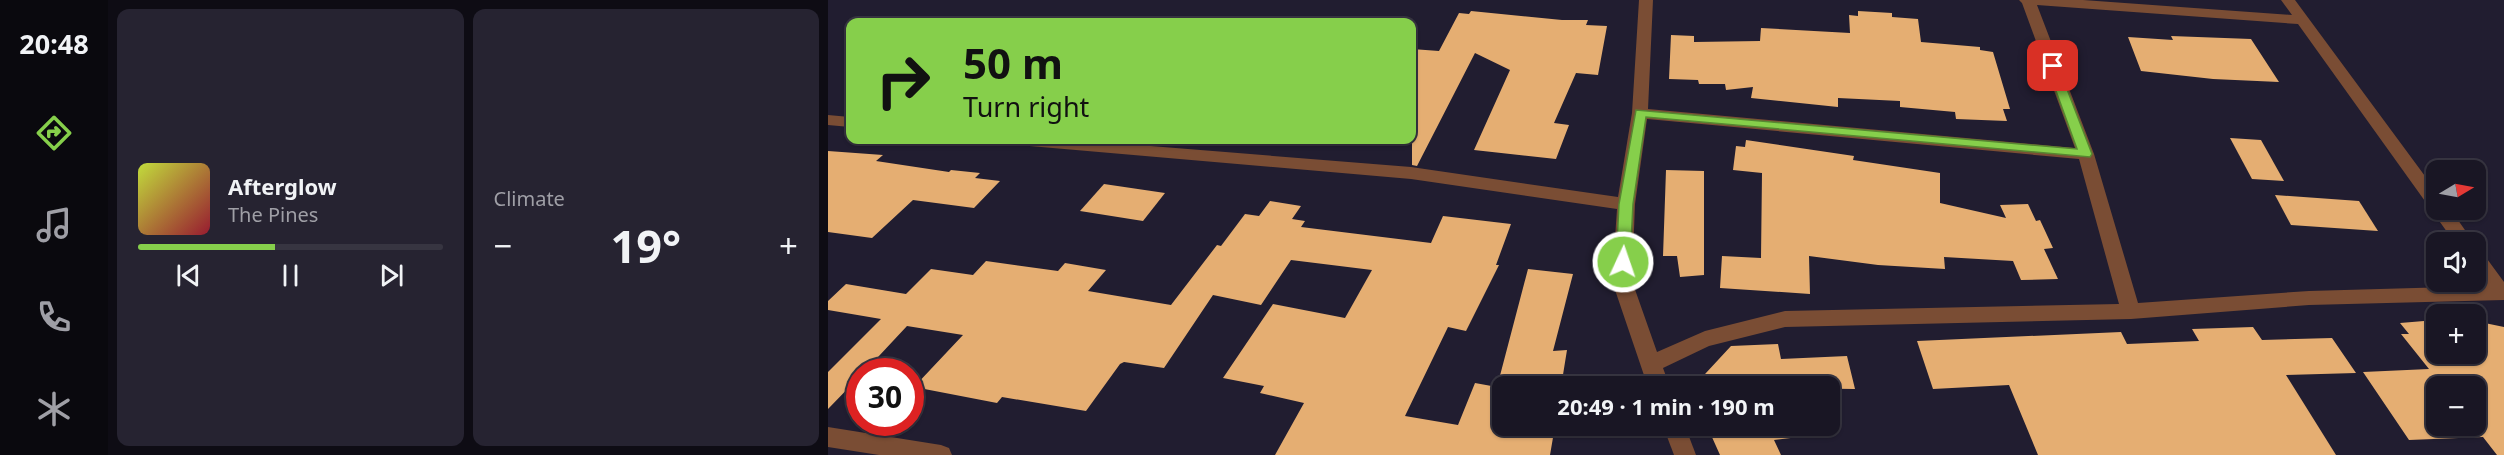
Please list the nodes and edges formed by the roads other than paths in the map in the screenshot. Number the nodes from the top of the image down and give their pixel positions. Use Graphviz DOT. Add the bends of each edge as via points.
graph roads {
  1 [pos="1646,0"];
  2 [pos="2027,0"];
  3 [pos="2288,0"];
  4 [pos="2301,20"];
  5 [pos="1641,113"];
  6 [pos="828,120"];
  7 [pos="846,122"];
  8 [pos="1066,144"];
  9 [pos="2086,154"];
  10 [pos="2426,190"];
  11 [pos="1626,204"];
  12 [pos="2486,272"];
  13 [pos="2502,293"];
  14 [pos="2131,311"];
  15 [pos="1650,364"];
  16 [pos="1655,376"];
  17 [pos="1678,436"];
  18 [pos="828,437"];
  19 [pos="941,455"];
  20 [pos="1685,455"];
  1 -- 5 [label="street"];
  2 -- 4 [label="street"];
  2 -- 9 [label="street"];
  3 -- 4 [label="street"];
  4 -- 10 [label="street"];
  5 -- 9 [label="street"];
  5 -- 11 [label="street"];
  6 -- 7 [label="street"];
  8 -- 11 [label="street" via="1411,173"];
  9 -- 14 [label="street"];
  11 -- 15 [label="street" via="1622,281"];
  12 -- 13 [label="street"];
  13 -- 14 [label="street" via="2308,298"];
  14 -- 15 [label="street" via="1785,319 1705,339"];
  15 -- 16 [label="street"];
  17 -- 20 [label="street"];
  18 -- 19 [label="street"];
}
